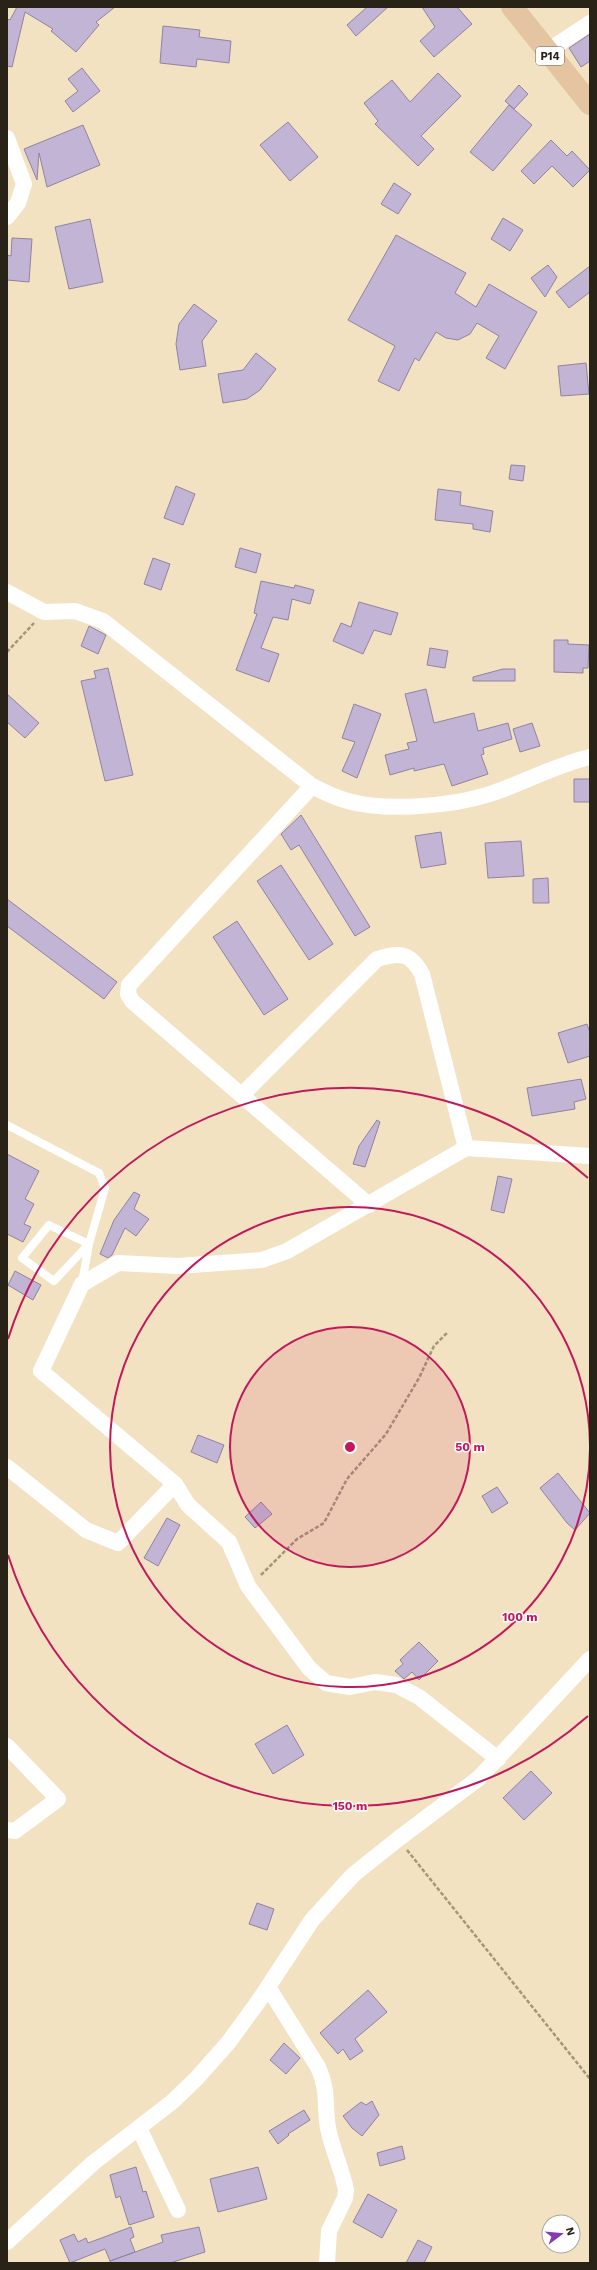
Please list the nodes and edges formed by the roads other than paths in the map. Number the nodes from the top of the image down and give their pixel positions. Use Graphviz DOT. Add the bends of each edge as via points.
graph roads {
  1 [pos="512,7"];
  2 [pos="590,23"];
  3 [pos="546,52"];
  4 [pos="590,104"];
  5 [pos="7,138"];
  6 [pos="7,217"];
  7 [pos="7,592"];
  8 [pos="590,757"];
  9 [pos="312,786"];
  10 [pos="242,1095"];
  11 [pos="7,1125"];
  12 [pos="466,1148"];
  13 [pos="590,1156"];
  14 [pos="369,1205"];
  15 [pos="89,1244"];
  16 [pos="82,1284"];
  17 [pos="7,1467"];
  18 [pos="175,1484"];
  19 [pos="590,1659"];
  20 [pos="7,1746"];
  21 [pos="498,1759"];
  22 [pos="7,1830"];
  23 [pos="268,1987"];
  24 [pos="139,2128"];
  25 [pos="178,2210"];
  26 [pos="7,2242"];
  27 [pos="327,2263"];
  1 -- 3 [label="main road, P14"];
  2 -- 3 [label="street"];
  3 -- 4 [label="main road, P14"];
  5 -- 6 [label="street" via="24,184 18,203"];
  7 -- 9 [label="street" via="44,612 75,611 103,621"];
  8 -- 9 [label="street" via="553,767 491,794 443,804 382,806 350,802"];
  9 -- 10 [label="street" via="129,985 128,994 132,1001"];
  10 -- 12 [label="street" via="377,959 394,953 408,956 422,974"];
  10 -- 14 [label="street"];
  11 -- 15 [label="lane" via="99,1173 105,1188"];
  12 -- 13 [label="street"];
  12 -- 14 [label="street"];
  14 -- 16 [label="street" via="287,1251 262,1260 178,1266 118,1263"];
  15 -- 15 [label="lane" via="49,1225 22,1258 54,1281"];
  15 -- 16 [label="lane"];
  16 -- 18 [label="street" via="41,1371"];
  17 -- 18 [label="street" via="86,1530 118,1543"];
  18 -- 21 [label="street" via="188,1505 229,1542 248,1586 309,1668 326,1683 350,1687 375,1682 396,1685 419,1696"];
  19 -- 21 [label="street"];
  20 -- 22 [label="street" via="58,1799 15,1831"];
  21 -- 23 [label="street" via="479,1778 353,1875 312,1920"];
  23 -- 24 [label="street" via="228,2043 196,2079"];
  23 -- 27 [label="street" via="324,2080 328,2128 346,2190 345,2198 329,2231"];
  24 -- 25 [label="street"];
  24 -- 26 [label="street" via="93,2163"];
}
